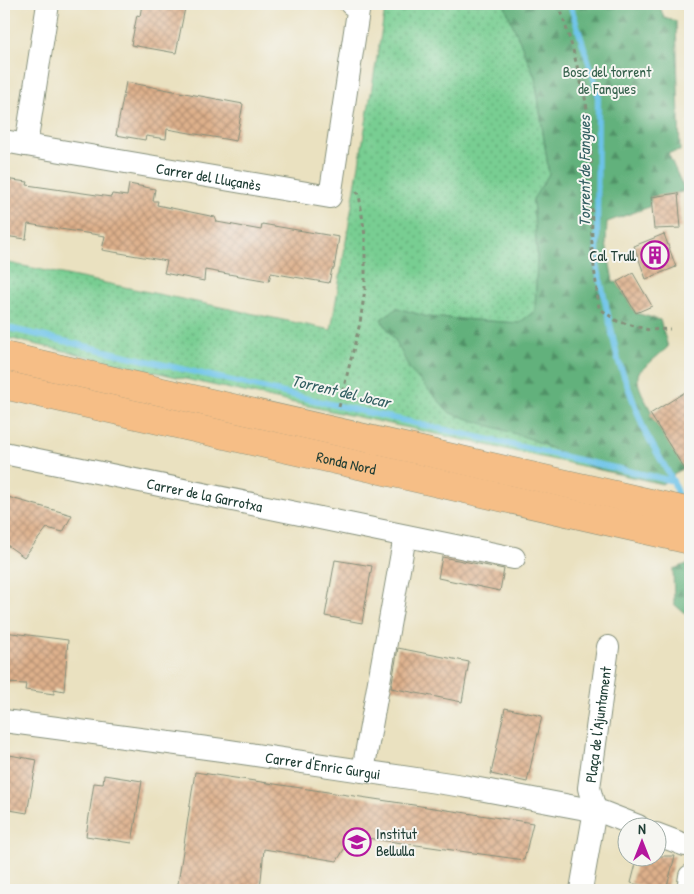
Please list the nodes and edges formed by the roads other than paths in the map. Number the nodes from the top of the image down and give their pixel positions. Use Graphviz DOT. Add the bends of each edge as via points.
graph roads {
  1 [pos="48,4"];
  2 [pos="351,4"];
  3 [pos="4,141"];
  4 [pos="26,145"];
  5 [pos="4,356"];
  6 [pos="4,385"];
  7 [pos="4,454"];
  8 [pos="690,512"];
  9 [pos="404,536"];
  10 [pos="682,538"];
  11 [pos="514,558"];
  12 [pos="608,647"];
  13 [pos="4,721"];
  14 [pos="363,771"];
  15 [pos="595,810"];
  16 [pos="616,818"];
  17 [pos="666,838"];
  18 [pos="690,844"];
  19 [pos="690,876"];
  20 [pos="581,890"];
  21 [pos="688,890"];
  1 -- 4 [label="street"];
  2 -- 4 [label="street, Carrer del Lluçanès" via="359,5 330,197"];
  3 -- 4 [label="street"];
  5 -- 8 [label="main road, Ronda Nord"];
  6 -- 10 [label="main road, Ronda Nord"];
  7 -- 9 [label="street, Carrer de la Garrotxa"];
  9 -- 11 [label="street, Carrer de la Garrotxa"];
  9 -- 14 [label="street"];
  12 -- 15 [label="street, Plaça de l'Ajuntament" via="589,788"];
  13 -- 14 [label="street, Carrer d'Enric Gurgui"];
  14 -- 15 [label="street, Carrer d'Enric Gurgui"];
  15 -- 16 [label="street, Carrer d'Enric Gurgui"];
  15 -- 20 [label="street, Plaça de l'Ajuntament"];
  17 -- 18 [label="street"];
  19 -- 21 [label="street"];
}
